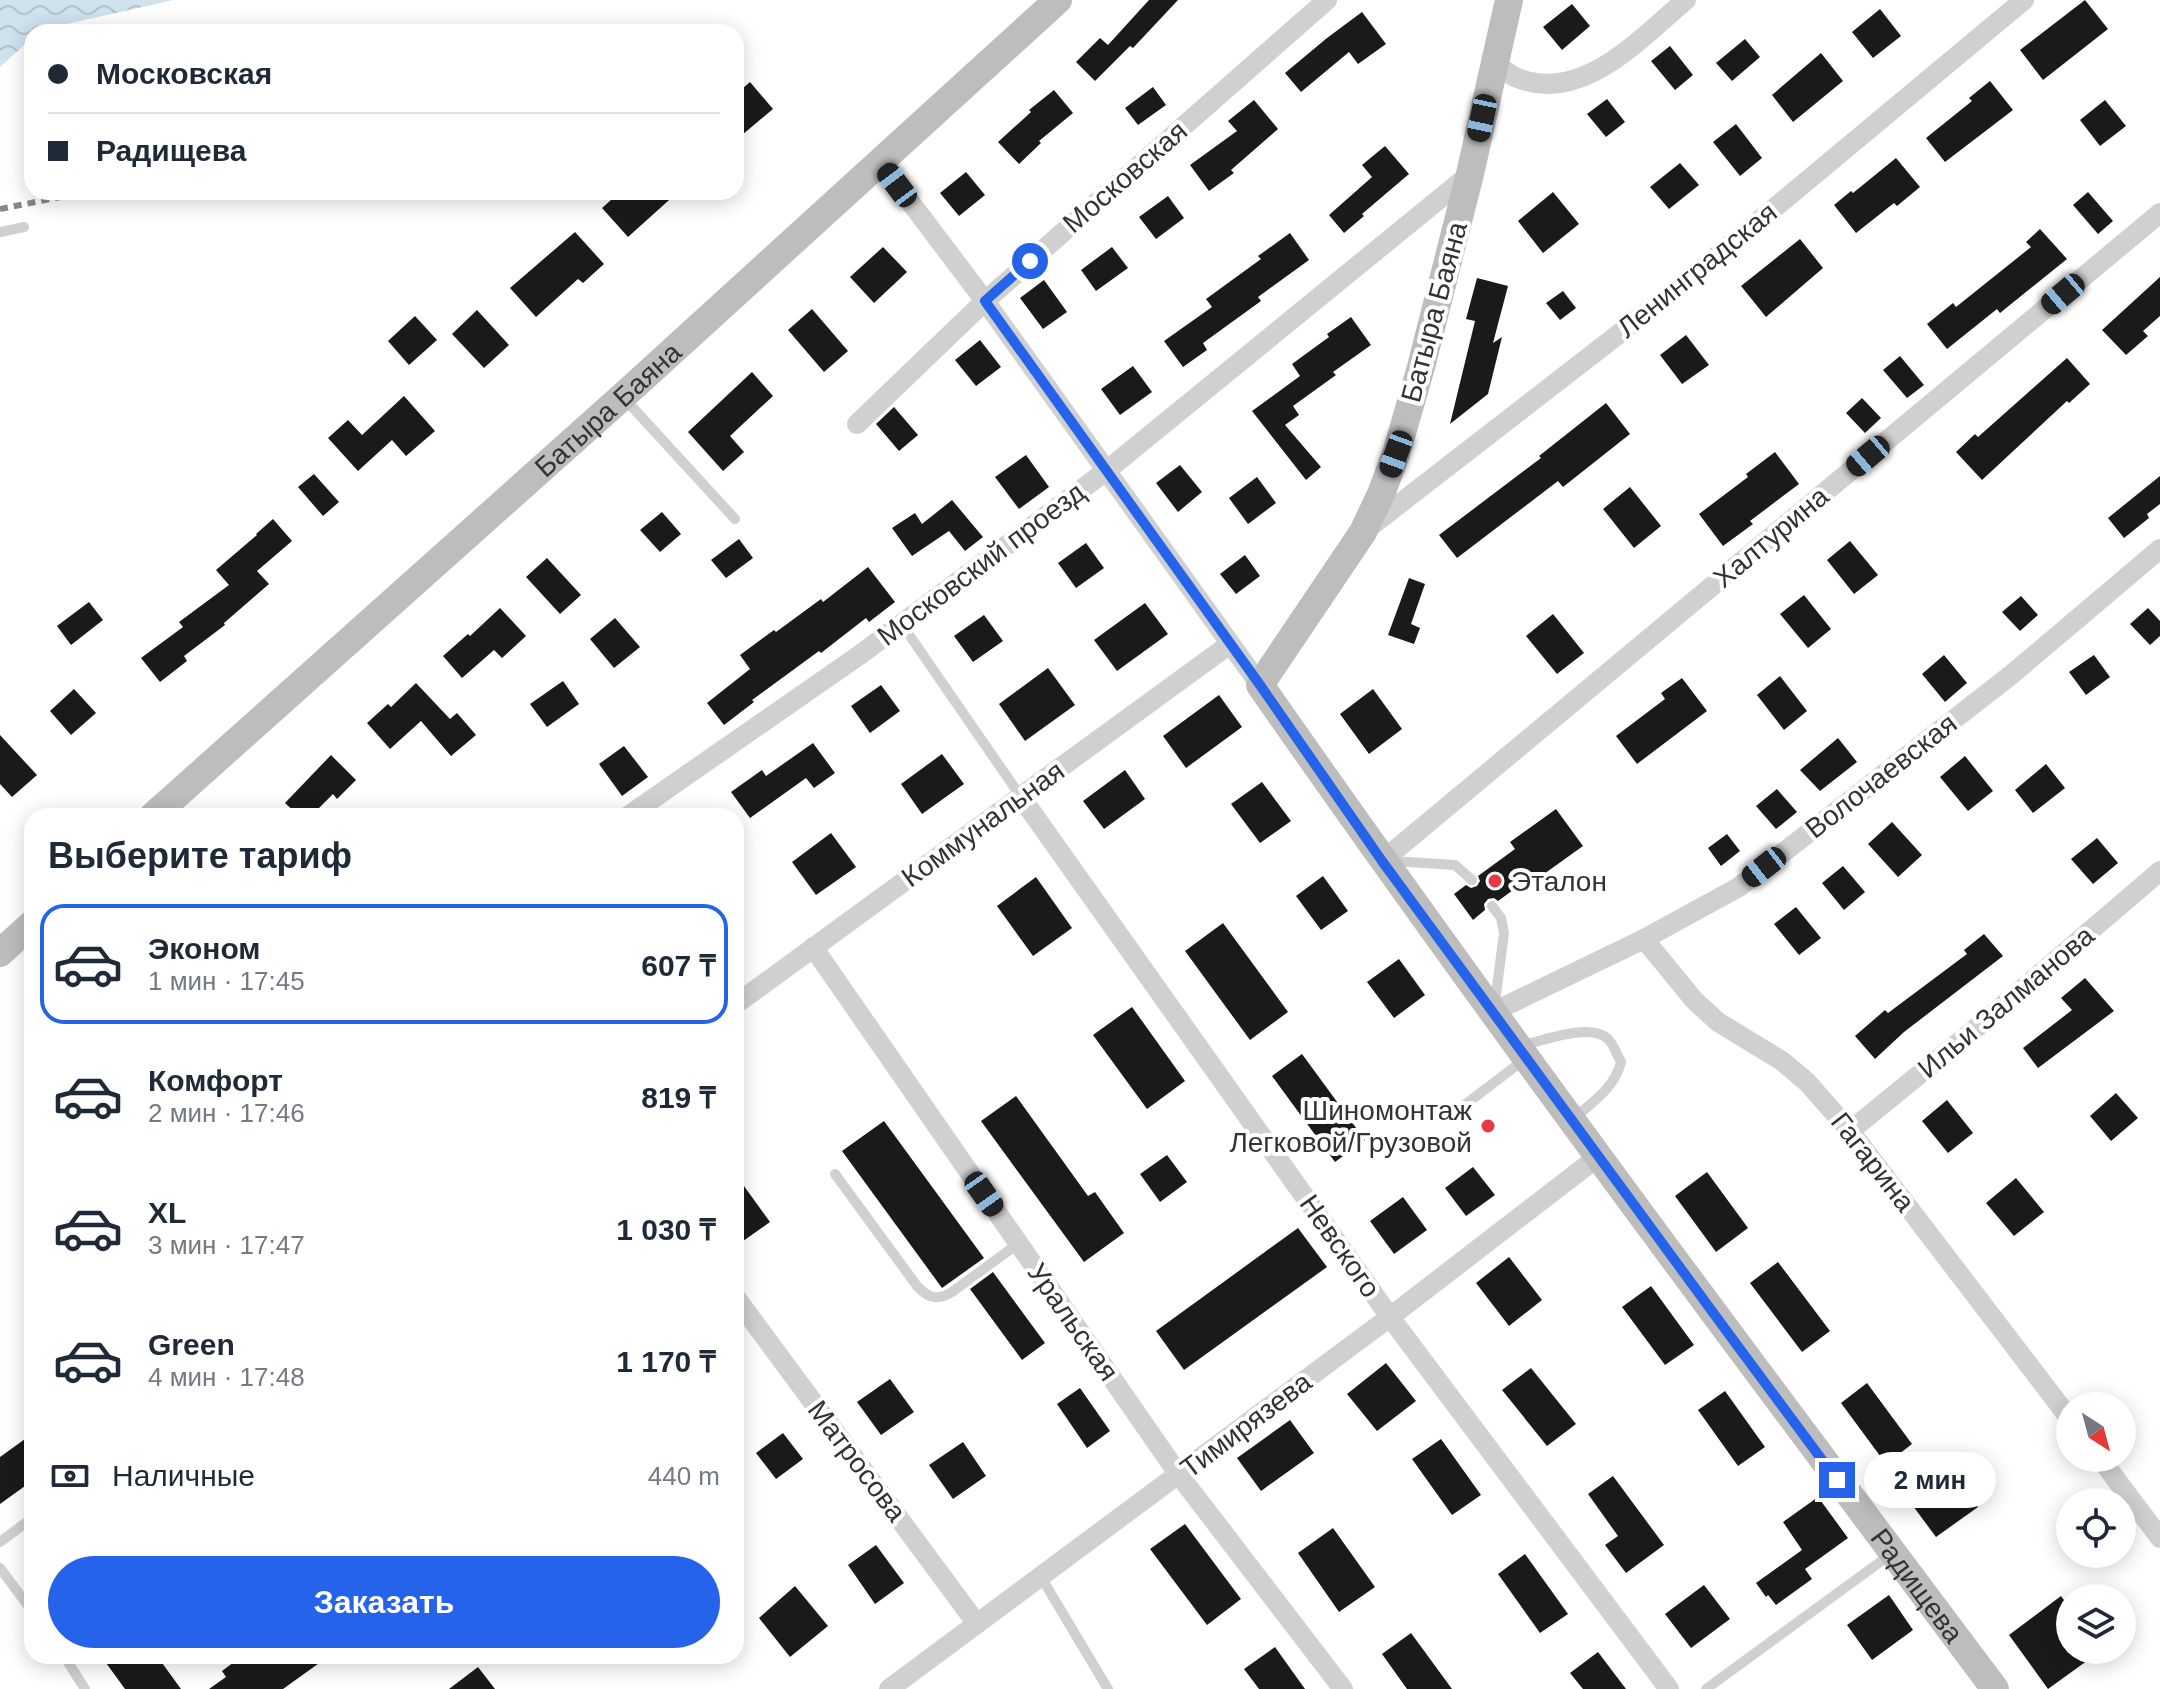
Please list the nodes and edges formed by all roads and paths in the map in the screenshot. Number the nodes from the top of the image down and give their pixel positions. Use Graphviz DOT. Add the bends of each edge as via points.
graph roads {
  1 [pos="1058,0"];
  2 [pos="1327,0"];
  3 [pos="1509,0"];
  4 [pos="1686,0"];
  5 [pos="2024,0"];
  6 [pos="1494,63"];
  7 [pos="880,162"];
  8 [pos="1470,174"];
  9 [pos="2160,213"];
  10 [pos="24,227"];
  11 [pos="0,232"];
  12 [pos="985,301"];
  13 [pos="622,397"];
  14 [pos="857,424"];
  15 [pos="1106,471"];
  16 [pos="735,519"];
  17 [pos="1363,532"];
  18 [pos="2160,549"];
  19 [pos="901,623"];
  20 [pos="1230,644"];
  21 [pos="1260,685"];
  22 [pos="1021,797"];
  23 [pos="162,808"];
  24 [pos="639,808"];
  25 [pos="1382,861"];
  26 [pos="2160,871"];
  27 [pos="1472,880"];
  28 [pos="1492,906"];
  29 [pos="24,930"];
  30 [pos="1644,939"];
  31 [pos="3,944"];
  32 [pos="813,947"];
  33 [pos="744,998"];
  34 [pos="1493,1012"];
  35 [pos="1522,1052"];
  36 [pos="1454,1113"];
  37 [pos="1572,1120"];
  38 [pos="1850,1131"];
  39 [pos="1599,1156"];
  40 [pos="835,1174"];
  41 [pos="1019,1243"];
  42 [pos="744,1309"];
  43 [pos="1390,1317"];
  44 [pos="2056,1401"];
  45 [pos="2110,1472"];
  46 [pos="1179,1475"];
  47 [pos="24,1524"];
  48 [pos="2160,1538"];
  49 [pos="0,1542"];
  50 [pos="1892,1553"];
  51 [pos="0,1568"];
  52 [pos="1041,1577"];
  53 [pos="24,1600"];
  54 [pos="977,1624"];
  55 [pos="69,1664"];
  56 [pos="85,1689"];
  57 [pos="890,1689"];
  58 [pos="1108,1689"];
  59 [pos="1343,1689"];
  60 [pos="1669,1689"];
  61 [pos="1706,1689"];
  62 [pos="1995,1689"];
  1 -- 7 [label="street, Батыра Баяна"];
  2 -- 12 [label="street, Московская"];
  3 -- 6 [label="street, Батыра Баяна"];
  4 -- 6 [label="street" via="1611,63 1579,79 1538,83 1515,77"];
  5 -- 17 [label="street, Ленинградская" via="1682,285"];
  6 -- 8 [label="street, Батыра Баяна"];
  7 -- 12 [label="street, Радищева"];
  7 -- 13 [label="street, Батыра Баяна"];
  8 -- 15 [label="street, Московский проезд"];
  8 -- 17 [label="street, Батыра Баяна" via="1396,454"];
  9 -- 25 [label="street, Халтурина"];
  10 -- 11 [label="lane"];
  12 -- 14 [label="street, Московская"];
  12 -- 15 [label="street, Радищева"];
  13 -- 16 [label="lane"];
  13 -- 23 [label="street, Батыра Баяна"];
  15 -- 19 [label="street, Московский проезд"];
  15 -- 20 [label="street, Радищева"];
  17 -- 21 [label="street, Батыра Баяна"];
  18 -- 30 [label="street, Волочаевская" via="2011,675 1739,887"];
  19 -- 22 [label="lane"];
  19 -- 24 [label="street, Московский проезд"];
  20 -- 21 [label="street, Радищева"];
  20 -- 22 [label="street, Коммунальная"];
  21 -- 25 [label="street, Радищева"];
  22 -- 32 [label="street, Коммунальная"];
  22 -- 43 [label="street, Невского"];
  25 -- 27 [label="lane" via="1455,865"];
  25 -- 34 [label="street, Радищева"];
  26 -- 38 [label="street, Ильи Залманова"];
  28 -- 34 [label="lane" via="1504,933"];
  29 -- 31 [label="street"];
  30 -- 34 [label="street, Волочаевская"];
  30 -- 38 [label="street, Гагарина" via="1694,1000 1718,1022 1782,1061"];
  32 -- 33 [label="street, Коммунальная"];
  32 -- 41 [label="street, Уральская"];
  34 -- 35 [label="street, Радищева"];
  35 -- 36 [label="lane"];
  35 -- 37 [label="street, Радищева"];
  35 -- 37 [label="lane" via="1582,1031 1609,1039 1621,1062 1618,1074"];
  37 -- 39 [label="street, Радищева"];
  38 -- 44 [label="street, Гагарина"];
  39 -- 43 [label="street, Тимирязева"];
  39 -- 50 [label="street, Радищева"];
  40 -- 41 [label="lane" via="917,1286 934,1298 952,1292"];
  41 -- 46 [label="street, Уральская"];
  42 -- 54 [label="street, Матросова"];
  43 -- 46 [label="street, Тимирязева"];
  43 -- 60 [label="street, Невского"];
  45 -- 48 [label="street"];
  46 -- 52 [label="street, Тимирязева"];
  46 -- 59 [label="street, Уральская"];
  47 -- 49 [label="lane"];
  50 -- 61 [label="lane"];
  50 -- 62 [label="street, Радищева"];
  51 -- 53 [label="lane"];
  52 -- 54 [label="street, Тимирязева"];
  52 -- 58 [label="lane"];
  54 -- 57 [label="street, Тимирязева"];
  55 -- 56 [label="lane"];
}
